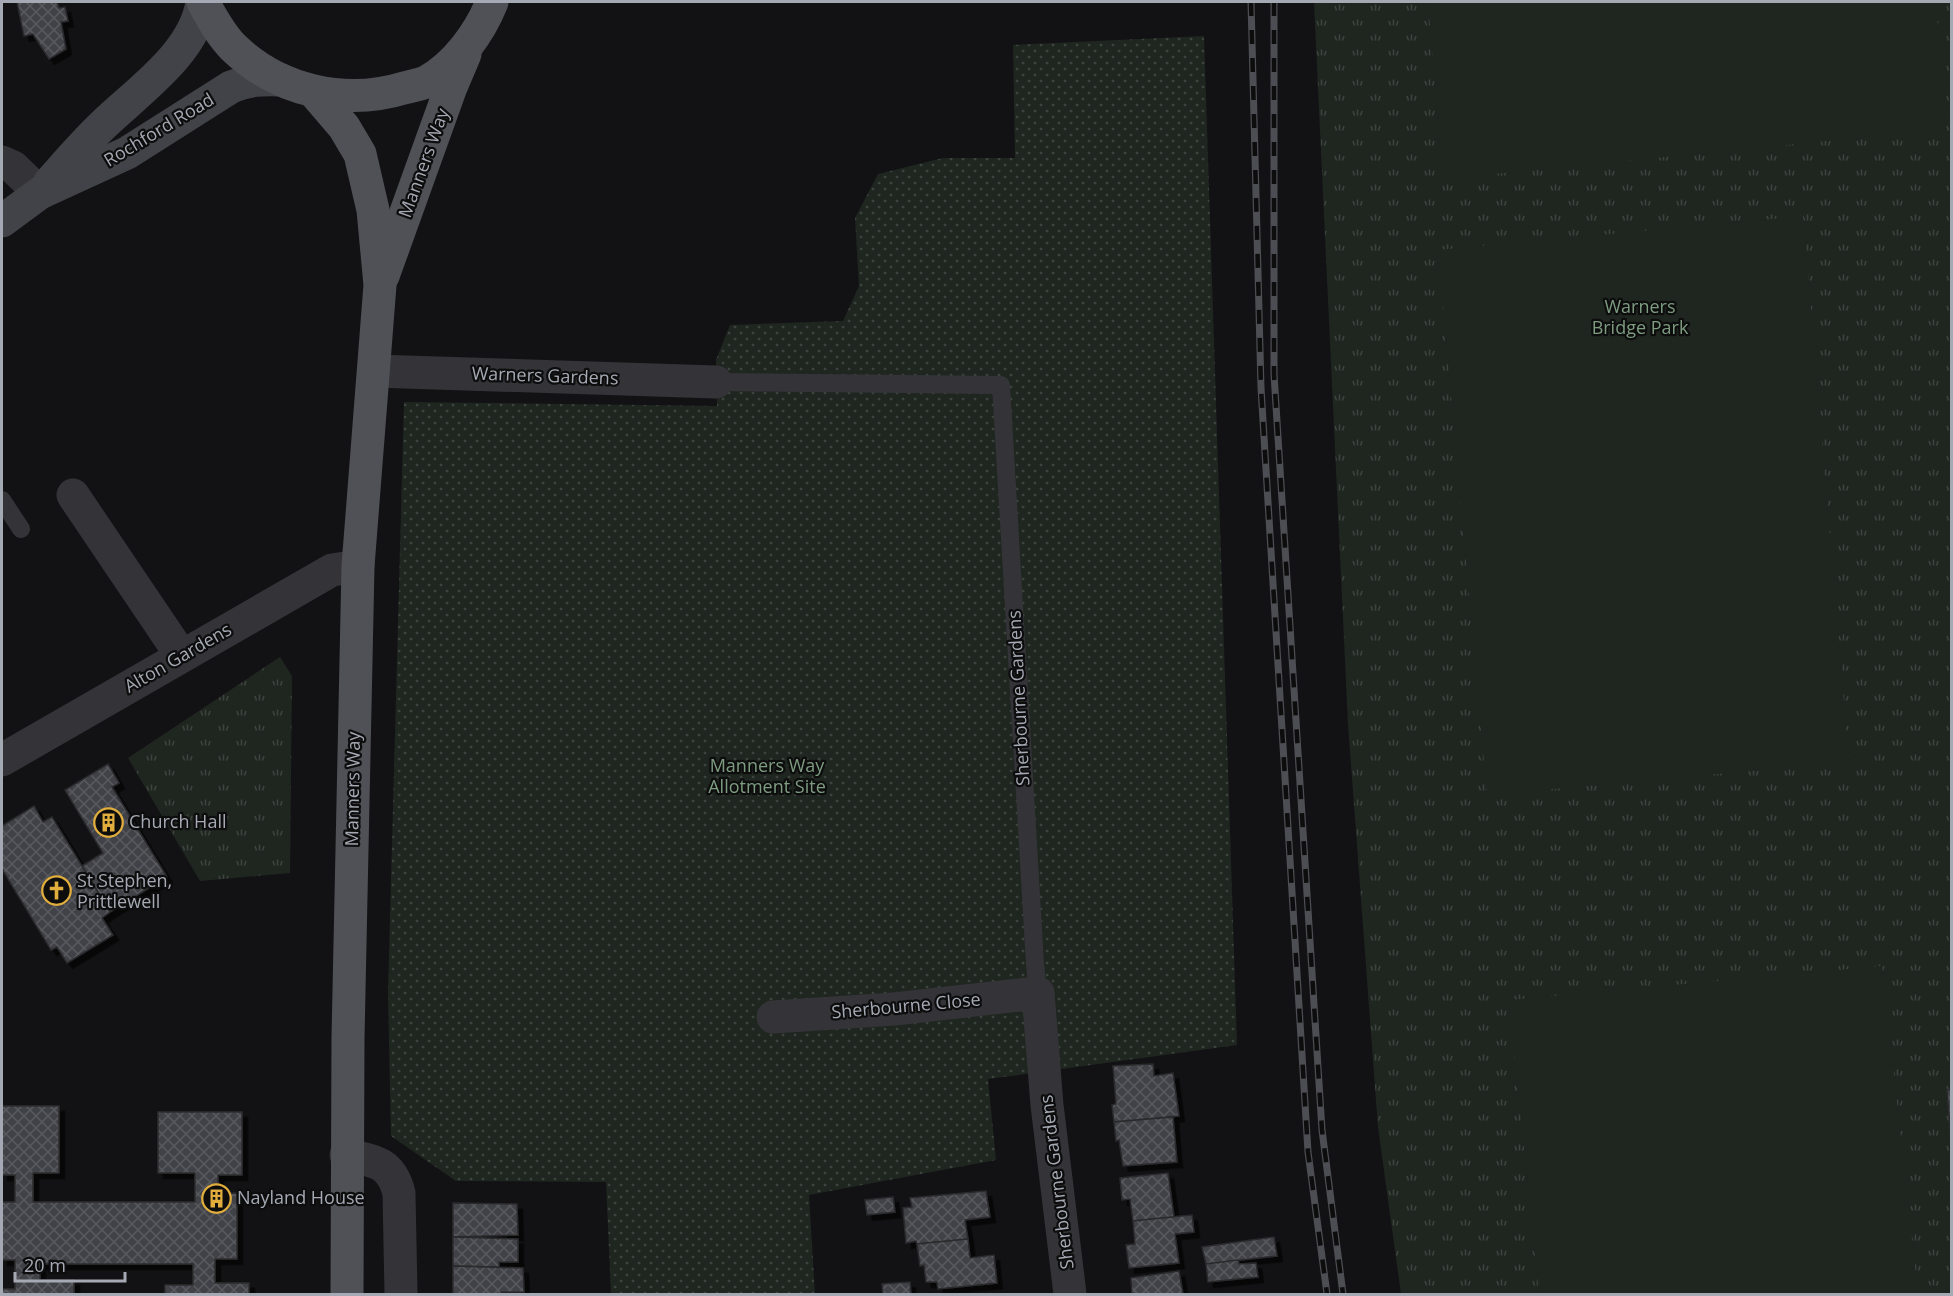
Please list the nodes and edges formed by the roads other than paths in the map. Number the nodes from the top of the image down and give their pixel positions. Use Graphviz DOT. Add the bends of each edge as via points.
graph roads {
  1 [pos="202,2"];
  2 [pos="492,2"];
  3 [pos="470,41"];
  4 [pos="280,80"];
  5 [pos="314,92"];
  6 [pos="2,162"];
  7 [pos="40,192"];
  8 [pos="2,221"];
  9 [pos="380,285"];
  10 [pos="374,370"];
  11 [pos="716,382"];
  12 [pos="73,495"];
  13 [pos="2,500"];
  14 [pos="21,529"];
  15 [pos="358,566"];
  16 [pos="181,655"];
  17 [pos="2,760"];
  18 [pos="1038,993"];
  19 [pos="772,1017"];
  20 [pos="346,1155"];
  21 [pos="347,1294"];
  22 [pos="401,1294"];
  23 [pos="1070,1294"];
  1 -- 4 [label="main road" via="234,48"];
  1 -- 7 [label="street, Rochford Road" via="194,30 182,47"];
  2 -- 3 [label="main road"];
  3 -- 5 [label="main road" via="450,65 426,82 384,95"];
  3 -- 9 [label="main road, Manners Way"];
  4 -- 5 [label="main road"];
  4 -- 7 [label="street, Rochford Road" via="246,81 231,87 127,153"];
  5 -- 9 [label="main road, Manners Way" via="344,127 360,154 373,210"];
  6 -- 7 [label="street"];
  7 -- 8 [label="street, Rochford Road"];
  9 -- 10 [label="main road, Manners Way"];
  10 -- 11 [label="street, Warners Gardens"];
  10 -- 15 [label="main road, Manners Way"];
  11 -- 18 [label="lane, Sherbourne Gardens" via="1001,385"];
  12 -- 16 [label="street"];
  13 -- 14 [label="lane"];
  15 -- 16 [label="street, Alton Gardens" via="332,570"];
  15 -- 20 [label="main road, Manners Way"];
  16 -- 17 [label="street, Alton Gardens"];
  18 -- 19 [label="street, Sherbourne Close"];
  18 -- 23 [label="street, Sherbourne Gardens"];
  20 -- 21 [label="main road, Manners Way"];
  20 -- 22 [label="street" via="375,1161 389,1170 396,1181"];
}
